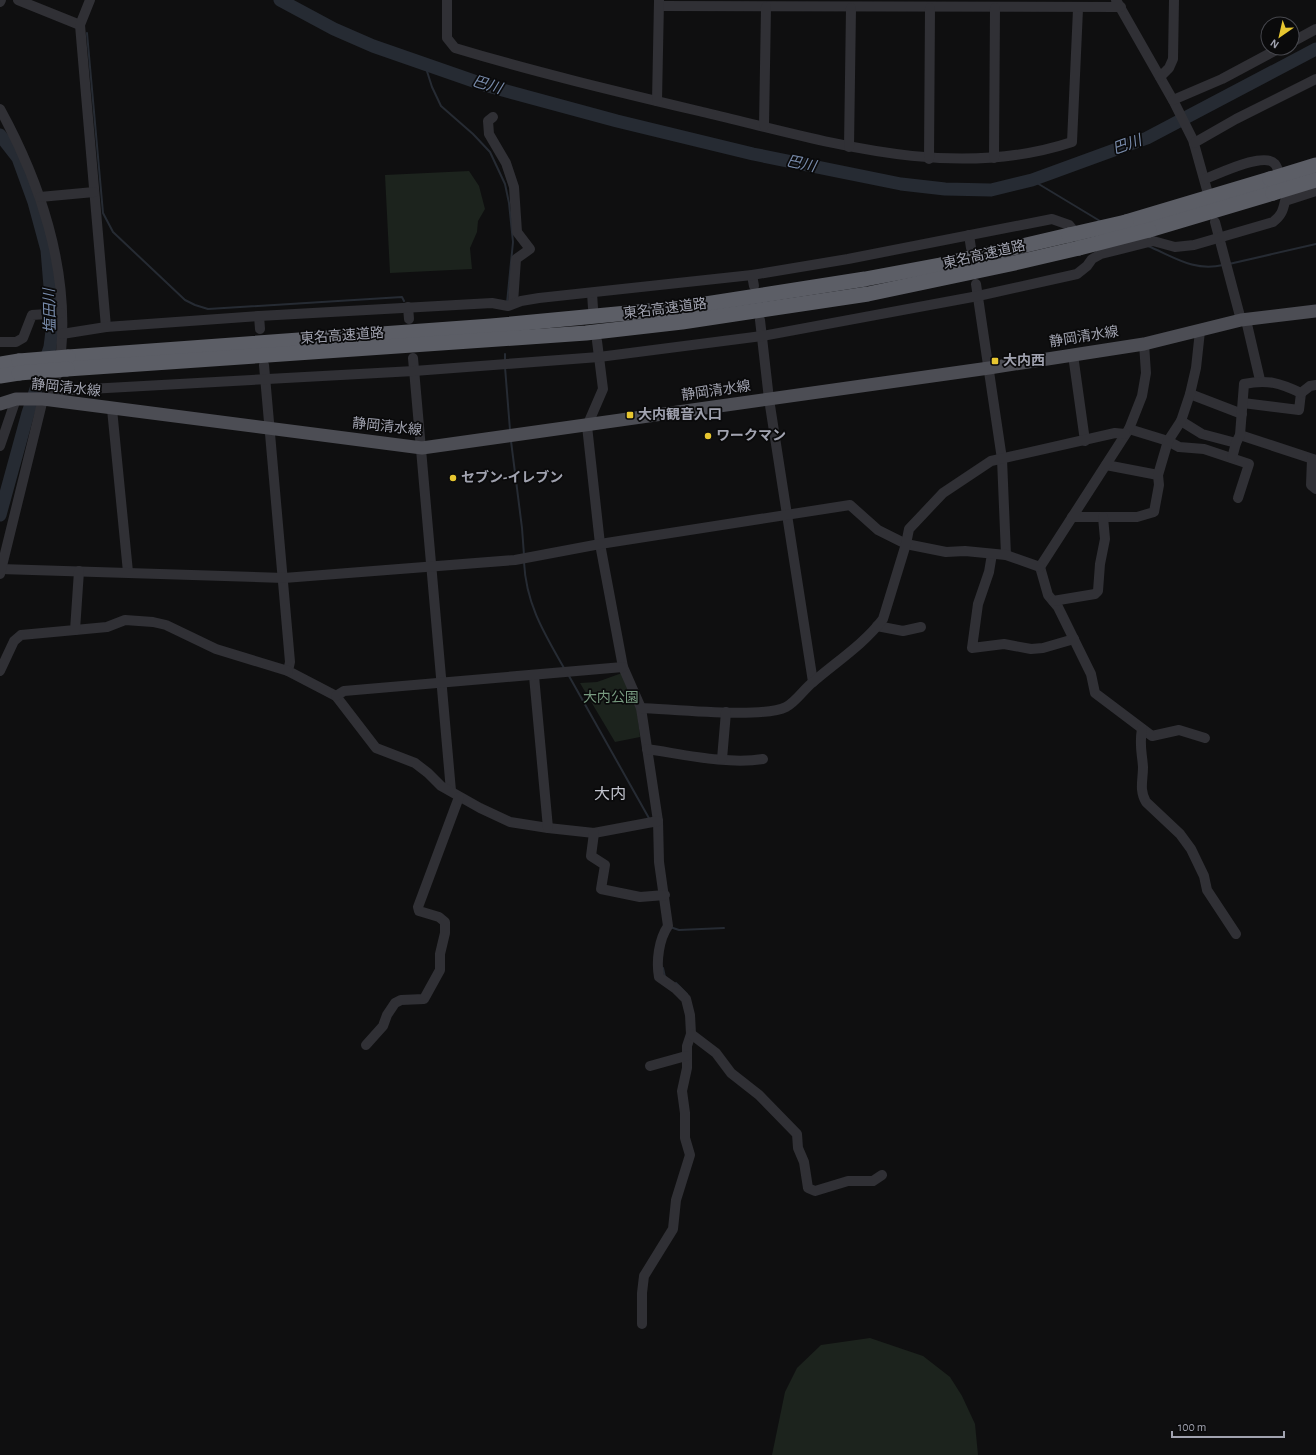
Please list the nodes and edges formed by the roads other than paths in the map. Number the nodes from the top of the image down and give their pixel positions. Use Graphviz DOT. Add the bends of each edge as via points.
graph roads {
  1 [pos="18,0"];
  2 [pos="90,0"];
  3 [pos="447,0"];
  4 [pos="1174,0"];
  5 [pos="659,3"];
  6 [pos="1119,4"];
  7 [pos="766,7"];
  8 [pos="852,8"];
  9 [pos="930,8"];
  10 [pos="995,8"];
  11 [pos="1078,9"];
  12 [pos="80,25"];
  13 [pos="1316,29"];
  14 [pos="1300,38"];
  15 [pos="1265,56"];
  16 [pos="1160,77"];
  17 [pos="1316,79"];
  18 [pos="657,101"];
  19 [pos="1174,101"];
  20 [pos="0,109"];
  21 [pos="493,117"];
  22 [pos="764,126"];
  23 [pos="1194,141"];
  24 [pos="849,147"];
  25 [pos="994,158"];
  26 [pos="929,159"];
  27 [pos="1316,165"];
  28 [pos="1205,179"];
  29 [pos="1316,180"];
  30 [pos="1207,190"];
  31 [pos="1276,191"];
  32 [pos="94,192"];
  33 [pos="1316,192"];
  34 [pos="40,197"];
  35 [pos="1215,222"];
  36 [pos="968,235"];
  37 [pos="1151,236"];
  38 [pos="1220,237"];
  39 [pos="971,248"];
  40 [pos="1092,259"];
  41 [pos="752,275"];
  42 [pos="976,284"];
  43 [pos="754,286"];
  44 [pos="592,292"];
  45 [pos="978,296"];
  46 [pos="507,304"];
  47 [pos="408,307"];
  48 [pos="593,308"];
  49 [pos="1316,311"];
  50 [pos="61,313"];
  51 [pos="258,316"];
  52 [pos="409,319"];
  53 [pos="760,320"];
  54 [pos="1244,320"];
  55 [pos="106,327"];
  56 [pos="260,329"];
  57 [pos="1200,331"];
  58 [pos="62,334"];
  59 [pos="762,336"];
  60 [pos="597,341"];
  61 [pos="0,342"];
  62 [pos="1144,344"];
  63 [pos="1073,355"];
  64 [pos="599,357"];
  65 [pos="413,358"];
  66 [pos="68,363"];
  67 [pos="0,364"];
  68 [pos="264,365"];
  69 [pos="19,368"];
  70 [pos="989,368"];
  71 [pos="414,371"];
  72 [pos="0,376"];
  73 [pos="265,379"];
  74 [pos="1260,380"];
  75 [pos="1316,385"];
  76 [pos="1301,393"];
  77 [pos="1190,394"];
  78 [pos="50,397"];
  79 [pos="16,399"];
  80 [pos="769,399"];
  81 [pos="1243,403"];
  82 [pos="0,404"];
  83 [pos="112,409"];
  84 [pos="1242,414"];
  85 [pos="1180,421"];
  86 [pos="587,426"];
  87 [pos="270,430"];
  88 [pos="1127,432"];
  89 [pos="1238,439"];
  90 [pos="1085,441"];
  91 [pos="1168,441"];
  92 [pos="0,446"];
  93 [pos="422,448"];
  94 [pos="1232,458"];
  95 [pos="1002,459"];
  96 [pos="1314,460"];
  97 [pos="1106,465"];
  98 [pos="1158,474"];
  99 [pos="1316,488"];
  100 [pos="1238,498"];
  101 [pos="788,515"];
  102 [pos="1072,517"];
  103 [pos="1103,517"];
  104 [pos="600,544"];
  105 [pos="906,544"];
  106 [pos="992,554"];
  107 [pos="1006,556"];
  108 [pos="431,566"];
  109 [pos="1040,567"];
  110 [pos="0,571"];
  111 [pos="79,571"];
  112 [pos="128,572"];
  113 [pos="284,578"];
  114 [pos="1053,601"];
  115 [pos="877,626"];
  116 [pos="921,627"];
  117 [pos="75,630"];
  118 [pos="1074,639"];
  119 [pos="623,667"];
  120 [pos="0,670"];
  121 [pos="288,671"];
  122 [pos="534,676"];
  123 [pos="813,682"];
  124 [pos="442,684"];
  125 [pos="336,696"];
  126 [pos="641,708"];
  127 [pos="726,712"];
  128 [pos="1142,729"];
  129 [pos="1205,738"];
  130 [pos="647,749"];
  131 [pos="722,759"];
  132 [pos="762,759"];
  133 [pos="455,794"];
  134 [pos="658,821"];
  135 [pos="548,828"];
  136 [pos="594,833"];
  137 [pos="665,895"];
  138 [pos="1236,934"];
  139 [pos="691,1034"];
  140 [pos="366,1045"];
  141 [pos="686,1056"];
  142 [pos="650,1066"];
  143 [pos="882,1175"];
  144 [pos="642,1324"];
  1 -- 12 [label="street"];
  2 -- 12 [label="street"];
  3 -- 18 [label="street" via="447,38 455,48"];
  4 -- 16 [label="street" via="1173,59 1169,68"];
  5 -- 7 [label="street"];
  5 -- 18 [label="street"];
  6 -- 11 [label="street"];
  6 -- 16 [label="street"];
  7 -- 8 [label="street"];
  7 -- 22 [label="street"];
  8 -- 9 [label="street"];
  8 -- 24 [label="street"];
  9 -- 10 [label="street"];
  9 -- 26 [label="street"];
  10 -- 11 [label="street"];
  10 -- 25 [label="street"];
  11 -- 25 [label="street" via="1072,142 1017,156"];
  12 -- 32 [label="street"];
  13 -- 14 [label="street"];
  15 -- 19 [label="street"];
  16 -- 19 [label="street"];
  17 -- 23 [label="street"];
  18 -- 22 [label="street"];
  19 -- 23 [label="street"];
  20 -- 34 [label="street" via="16,138"];
  21 -- 46 [label="street" via="488,121 489,134 506,163 514,187 517,232 530,248 516,259"];
  22 -- 24 [label="street"];
  23 -- 28 [label="street"];
  24 -- 26 [label="street"];
  25 -- 26 [label="street"];
  27 -- 31 [label="highway, 東名高速道路, bridge"];
  28 -- 30 [label="street"];
  28 -- 31 [label="street" via="1265,159 1274,162 1278,169"];
  29 -- 31 [label="highway, 東名高速道路, bridge"];
  31 -- 33 [label="street"];
  31 -- 37 [label="highway, 東名高速道路"];
  31 -- 38 [label="street" via="1284,210 1280,217 1273,222"];
  31 -- 66 [label="highway, 東名高速道路, bridge" via="940,265 792,292 680,308"];
  32 -- 34 [label="street"];
  32 -- 55 [label="street"];
  34 -- 50 [label="street" via="49,226 57,270"];
  35 -- 38 [label="street"];
  36 -- 39 [label="street"];
  36 -- 40 [label="street" via="1056,220 1074,229"];
  36 -- 41 [label="street"];
  37 -- 38 [label="street" via="1182,247"];
  37 -- 40 [label="street" via="1132,246"];
  37 -- 66 [label="highway, 東名高速道路, bridge" via="1079,248 868,294 682,322 586,333"];
  38 -- 54 [label="street"];
  40 -- 45 [label="street" via="1077,274"];
  41 -- 43 [label="street"];
  41 -- 44 [label="street"];
  42 -- 45 [label="street"];
  44 -- 46 [label="street"];
  44 -- 48 [label="street"];
  45 -- 59 [label="street"];
  45 -- 70 [label="street"];
  46 -- 47 [label="street"];
  47 -- 51 [label="street"];
  47 -- 52 [label="street"];
  49 -- 54 [label="main road, 静岡清水線"];
  50 -- 58 [label="street"];
  50 -- 61 [label="street" via="32,315 23,338 16,342"];
  51 -- 55 [label="street"];
  51 -- 56 [label="street"];
  53 -- 59 [label="street"];
  54 -- 57 [label="main road, 静岡清水線"];
  54 -- 74 [label="street"];
  55 -- 58 [label="street"];
  57 -- 62 [label="main road, 静岡清水線"];
  57 -- 77 [label="street"];
  58 -- 78 [label="street" via="61,353"];
  59 -- 64 [label="street"];
  59 -- 80 [label="street"];
  60 -- 64 [label="street"];
  62 -- 63 [label="main road, 静岡清水線"];
  62 -- 88 [label="street" via="1146,373 1142,396"];
  63 -- 70 [label="main road, 静岡清水線"];
  63 -- 90 [label="street"];
  64 -- 71 [label="street"];
  64 -- 86 [label="street" via="603,389"];
  65 -- 71 [label="street"];
  66 -- 69 [label="highway, 東名高速道路, bridge"];
  67 -- 69 [label="highway, 東名高速道路"];
  68 -- 73 [label="street"];
  69 -- 72 [label="highway, 東名高速道路"];
  70 -- 80 [label="main road, 静岡清水線"];
  70 -- 95 [label="street"];
  71 -- 73 [label="street"];
  71 -- 93 [label="street"];
  73 -- 78 [label="street"];
  73 -- 87 [label="street"];
  74 -- 76 [label="street" via="1282,384"];
  74 -- 81 [label="street" via="1244,384"];
  75 -- 76 [label="street"];
  76 -- 81 [label="street" via="1299,410"];
  77 -- 84 [label="street"];
  77 -- 85 [label="street"];
  78 -- 79 [label="main road, 静岡清水線"];
  78 -- 83 [label="main road, 静岡清水線"];
  78 -- 110 [label="street"];
  79 -- 82 [label="main road, 静岡清水線"];
  79 -- 92 [label="street"];
  80 -- 86 [label="main road, 静岡清水線"];
  80 -- 101 [label="street"];
  81 -- 84 [label="street"];
  83 -- 87 [label="main road, 静岡清水線"];
  83 -- 112 [label="street"];
  84 -- 89 [label="street"];
  85 -- 89 [label="street" via="1202,434"];
  85 -- 91 [label="street"];
  86 -- 93 [label="main road, 静岡清水線"];
  86 -- 104 [label="street"];
  87 -- 93 [label="main road, 静岡清水線"];
  87 -- 113 [label="street"];
  88 -- 90 [label="street"];
  88 -- 91 [label="street"];
  88 -- 97 [label="street"];
  89 -- 94 [label="street"];
  89 -- 96 [label="street"];
  90 -- 95 [label="street"];
  91 -- 94 [label="street" via="1179,447 1204,449"];
  91 -- 98 [label="street"];
  93 -- 108 [label="street"];
  94 -- 100 [label="street" via="1249,464"];
  95 -- 105 [label="street" via="991,461 933,502 909,529"];
  95 -- 107 [label="street"];
  96 -- 99 [label="street" via="1311,486"];
  97 -- 98 [label="street"];
  97 -- 102 [label="street"];
  98 -- 103 [label="street" via="1159,485 1154,512 1137,517"];
  101 -- 104 [label="street"];
  101 -- 105 [label="street" via="850,505 878,530"];
  101 -- 123 [label="street"];
  102 -- 103 [label="street"];
  102 -- 109 [label="street"];
  103 -- 114 [label="street" via="1105,539 1098,591 1095,594"];
  104 -- 108 [label="street" via="531,558"];
  104 -- 119 [label="street"];
  105 -- 106 [label="street" via="946,552"];
  105 -- 115 [label="street" via="886,611"];
  106 -- 107 [label="street"];
  106 -- 118 [label="street" via="978,604 972,648 1004,644 1031,649 1043,648"];
  107 -- 109 [label="street"];
  108 -- 113 [label="street"];
  108 -- 124 [label="street"];
  109 -- 114 [label="street" via="1048,595"];
  110 -- 111 [label="street"];
  111 -- 112 [label="street"];
  111 -- 117 [label="street"];
  112 -- 113 [label="street"];
  113 -- 121 [label="street" via="290,662"];
  114 -- 118 [label="street"];
  115 -- 116 [label="street" via="903,631"];
  115 -- 123 [label="street"];
  117 -- 120 [label="street" via="21,635 14,641"];
  117 -- 121 [label="street" via="107,627 125,620 153,622 166,625 216,650"];
  118 -- 128 [label="street" via="1091,674 1095,693"];
  119 -- 122 [label="street"];
  119 -- 126 [label="street"];
  121 -- 125 [label="street"];
  122 -- 124 [label="street"];
  122 -- 135 [label="street"];
  123 -- 127 [label="street" via="787,707 767,712"];
  124 -- 125 [label="street" via="344,691"];
  124 -- 133 [label="street"];
  125 -- 133 [label="street" via="376,748 415,763 441,786"];
  126 -- 127 [label="street"];
  126 -- 130 [label="street"];
  127 -- 131 [label="street"];
  128 -- 129 [label="street" via="1152,736 1178,730"];
  128 -- 138 [label="street" via="1140,749 1143,796 1191,849 1204,876 1206,890"];
  130 -- 131 [label="street"];
  130 -- 134 [label="street"];
  131 -- 132 [label="street"];
  133 -- 135 [label="street" via="510,822"];
  133 -- 140 [label="street" via="418,907 419,911 439,917 445,922 440,970 424,999 401,1000 396,1003 387,1014 383,1026"];
  134 -- 136 [label="street"];
  134 -- 137 [label="street" via="659,862"];
  135 -- 136 [label="street"];
  136 -- 137 [label="street" via="591,856 605,865 602,890 640,897"];
  137 -- 139 [label="street" via="668,926 659,954 659,977 686,999"];
  139 -- 141 [label="street"];
  139 -- 143 [label="street" via="716,1053 731,1073 759,1095 797,1134 808,1188 815,1191 848,1181 873,1181"];
  141 -- 142 [label="street"];
  141 -- 144 [label="street" via="687,1068 682,1091 685,1138 690,1154 676,1200 672,1229 644,1276"];
}
